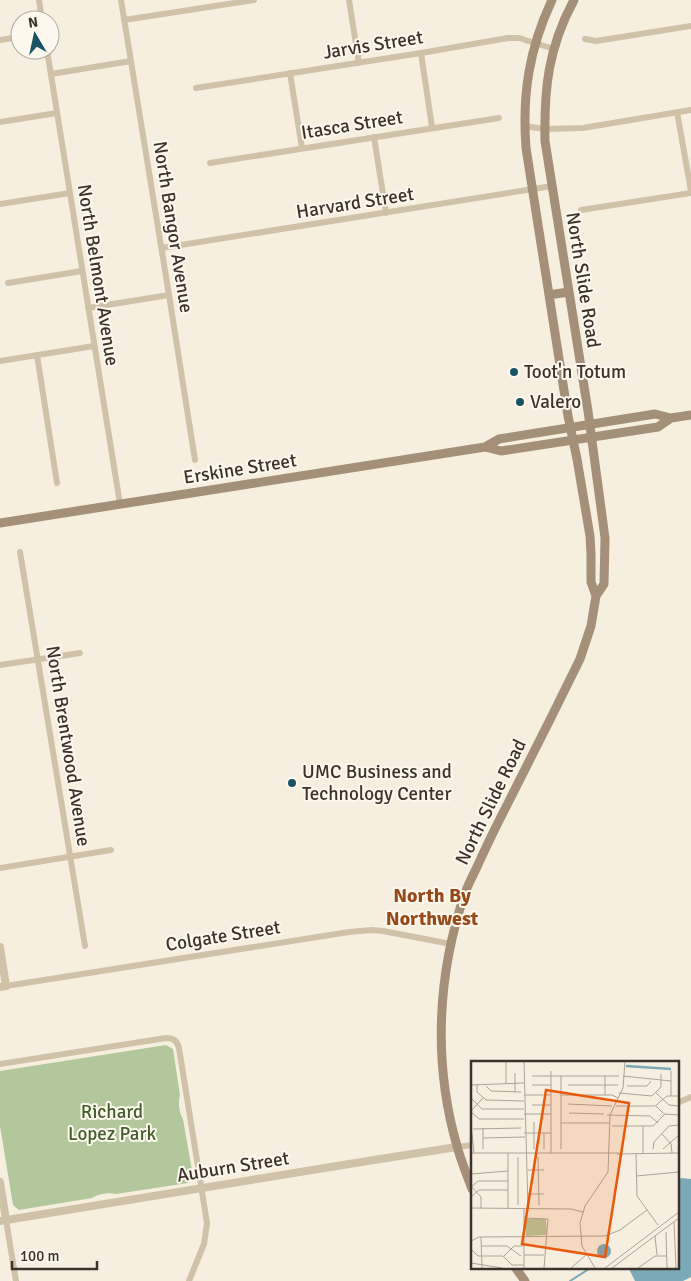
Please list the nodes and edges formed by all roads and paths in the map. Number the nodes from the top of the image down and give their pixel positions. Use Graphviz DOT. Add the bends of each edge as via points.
graph roads {
  1 [pos="121,0"];
  2 [pos="254,0"];
  3 [pos="349,0"];
  4 [pos="552,0"];
  5 [pos="574,0"];
  6 [pos="124,20"];
  7 [pos="691,26"];
  8 [pos="585,39"];
  9 [pos="535,44"];
  10 [pos="554,49"];
  11 [pos="420,53"];
  12 [pos="49,60"];
  13 [pos="131,61"];
  14 [pos="360,63"];
  15 [pos="290,73"];
  16 [pos="51,74"];
  17 [pos="196,88"];
  18 [pos="691,110"];
  19 [pos="677,112"];
  20 [pos="57,113"];
  21 [pos="499,118"];
  22 [pos="0,122"];
  23 [pos="524,126"];
  24 [pos="432,128"];
  25 [pos="545,129"];
  26 [pos="374,137"];
  27 [pos="302,148"];
  28 [pos="210,163"];
  29 [pos="552,186"];
  30 [pos="532,189"];
  31 [pos="691,192"];
  32 [pos="70,193"];
  33 [pos="0,204"];
  34 [pos="581,210"];
  35 [pos="386,213"];
  36 [pos="162,248"];
  37 [pos="82,271"];
  38 [pos="8,283"];
  39 [pos="568,292"];
  40 [pos="170,295"];
  41 [pos="549,295"];
  42 [pos="88,308"];
  43 [pos="94,346"];
  44 [pos="37,355"];
  45 [pos="0,360"];
  46 [pos="691,415"];
  47 [pos="671,418"];
  48 [pos="590,424"];
  49 [pos="570,427"];
  50 [pos="591,437"];
  51 [pos="573,440"];
  52 [pos="485,447"];
  53 [pos="195,460"];
  54 [pos="57,483"];
  55 [pos="120,504"];
  56 [pos="0,523"];
  57 [pos="20,552"];
  58 [pos="596,596"];
  59 [pos="80,652"];
  60 [pos="38,659"];
  61 [pos="0,665"];
  62 [pos="111,850"];
  63 [pos="71,857"];
  64 [pos="0,868"];
  65 [pos="451,944"];
  66 [pos="85,946"];
  67 [pos="0,947"];
  68 [pos="3,987"];
  69 [pos="0,1064"];
  70 [pos="691,1097"];
  71 [pos="678,1103"];
  72 [pos="471,1145"];
  73 [pos="457,1148"];
  74 [pos="0,1182"];
  75 [pos="471,1186"];
  76 [pos="202,1188"];
  77 [pos="3,1220"];
  78 [pos="516,1268"];
  79 [pos="16,1281"];
  80 [pos="189,1281"];
  81 [pos="525,1281"];
  1 -- 6 [label="street, North Bangor Avenue"];
  2 -- 6 [label="street"];
  3 -- 14 [label="street"];
  4 -- 9 [label="main road, North Slide Road"];
  5 -- 10 [label="main road, North Slide Road"];
  6 -- 13 [label="street, North Bangor Avenue"];
  7 -- 8 [label="street" via="596,41"];
  9 -- 10 [label="street, Jarvis Street"];
  9 -- 11 [label="street, Jarvis Street" via="508,38"];
  9 -- 23 [label="main road, North Slide Road" via="526,85"];
  10 -- 25 [label="main road, North Slide Road" via="547,80"];
  11 -- 14 [label="street, Jarvis Street"];
  11 -- 24 [label="street"];
  12 -- 16 [label="street, North Belmont Avenue"];
  13 -- 16 [label="street"];
  13 -- 36 [label="street, North Bangor Avenue"];
  14 -- 15 [label="street, Jarvis Street"];
  15 -- 17 [label="street, Jarvis Street"];
  15 -- 27 [label="street"];
  16 -- 20 [label="street, North Belmont Avenue"];
  18 -- 19 [label="street"];
  19 -- 25 [label="street" via="583,128"];
  19 -- 31 [label="street"];
  20 -- 22 [label="street"];
  20 -- 32 [label="street, North Belmont Avenue"];
  21 -- 24 [label="street, Itasca Street"];
  23 -- 25 [label="street"];
  23 -- 30 [label="main road, North Slide Road"];
  24 -- 26 [label="street, Itasca Street"];
  25 -- 29 [label="main road, North Slide Road"];
  26 -- 27 [label="street, Itasca Street"];
  26 -- 35 [label="street"];
  27 -- 28 [label="street, Itasca Street"];
  29 -- 30 [label="street, Harvard Street"];
  29 -- 39 [label="main road, North Slide Road"];
  30 -- 35 [label="street, Harvard Street"];
  30 -- 41 [label="main road, North Slide Road"];
  31 -- 34 [label="street"];
  32 -- 33 [label="street"];
  32 -- 37 [label="street, North Belmont Avenue"];
  35 -- 36 [label="street, Harvard Street"];
  36 -- 40 [label="street, North Bangor Avenue"];
  37 -- 38 [label="street"];
  37 -- 42 [label="street, North Belmont Avenue"];
  39 -- 41 [label="main road"];
  39 -- 48 [label="main road, North Slide Road"];
  40 -- 42 [label="street"];
  40 -- 53 [label="street, North Bangor Avenue"];
  41 -- 49 [label="main road, North Slide Road"];
  42 -- 43 [label="street, North Belmont Avenue"];
  43 -- 44 [label="street"];
  43 -- 55 [label="street, North Belmont Avenue"];
  44 -- 45 [label="street"];
  44 -- 54 [label="street"];
  46 -- 47 [label="main road, Erskine Street"];
  47 -- 48 [label="main road, Erskine Street" via="656,414"];
  47 -- 50 [label="main road, Erskine Street" via="658,427"];
  48 -- 49 [label="main road, Erskine Street"];
  48 -- 50 [label="main road, North Slide Road"];
  49 -- 51 [label="main road, North Slide Road"];
  49 -- 52 [label="main road, Erskine Street" via="499,439"];
  50 -- 51 [label="main road, Erskine Street"];
  50 -- 58 [label="main road, North Slide Road" via="605,538 604,584"];
  51 -- 52 [label="main road, Erskine Street" via="501,451"];
  51 -- 58 [label="main road, North Slide Road" via="590,536 591,582"];
  52 -- 55 [label="main road, Erskine Street"];
  55 -- 56 [label="main road, Erskine Street"];
  57 -- 60 [label="street, North Brentwood Avenue"];
  58 -- 65 [label="main road, North Slide Road" via="591,626 580,659 482,856 466,892"];
  59 -- 60 [label="street"];
  60 -- 61 [label="street"];
  60 -- 63 [label="street, North Brentwood Avenue"];
  62 -- 63 [label="street"];
  63 -- 64 [label="street"];
  63 -- 66 [label="street, North Brentwood Avenue"];
  65 -- 68 [label="street, Colgate Street" via="383,931 355,931"];
  65 -- 73 [label="main road, North Slide Road" via="442,1001 441,1040 443,1077"];
  67 -- 68 [label="street"];
  69 -- 76 [label="street" via="166,1038 175,1040"];
  70 -- 71 [label="street"];
  72 -- 73 [label="street, Auburn Street"];
  73 -- 75 [label="main road, North Slide Road"];
  73 -- 76 [label="street, Auburn Street"];
  74 -- 77 [label="street"];
  76 -- 77 [label="street, Auburn Street"];
  76 -- 80 [label="street" via="206,1236"];
  77 -- 79 [label="street"];
  78 -- 81 [label="main road"];
}
